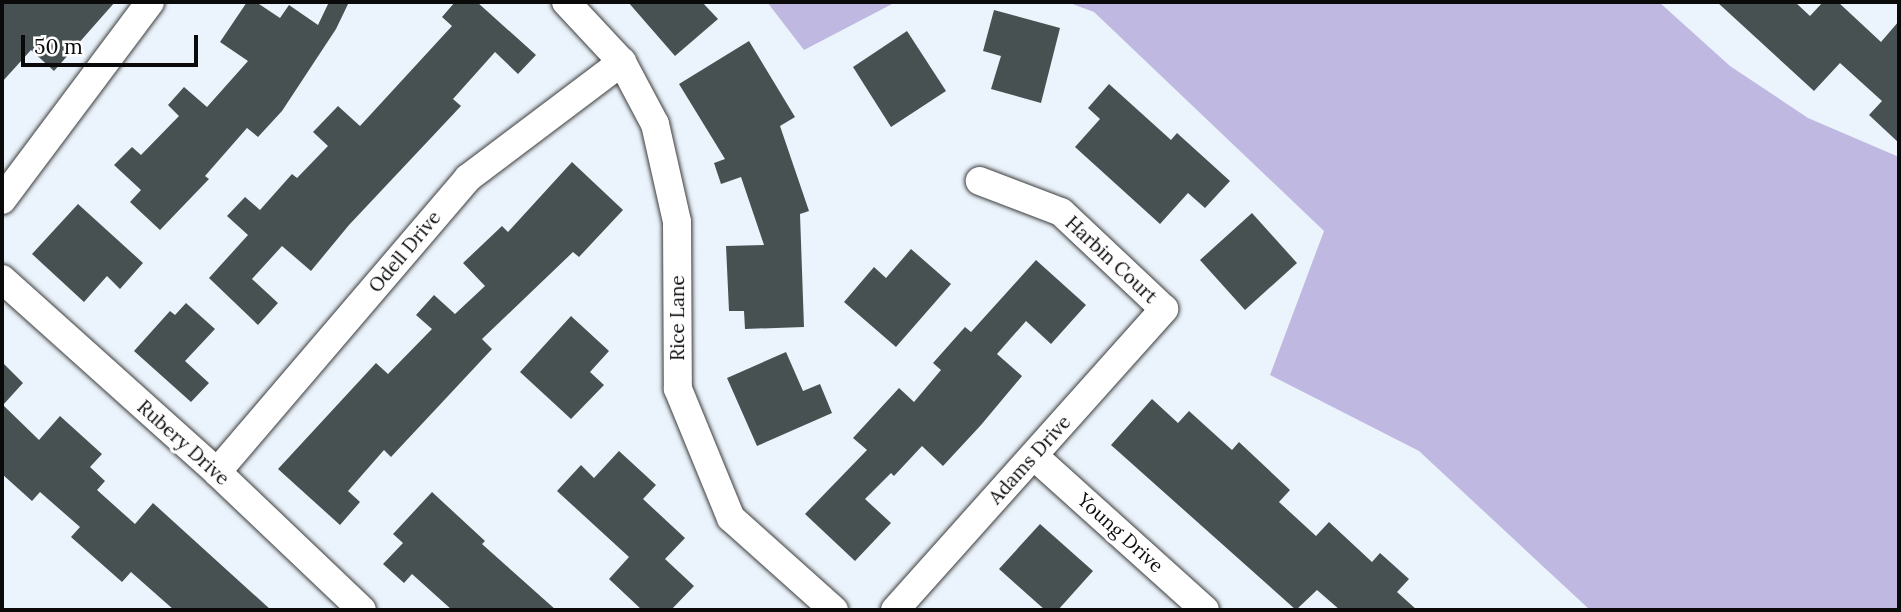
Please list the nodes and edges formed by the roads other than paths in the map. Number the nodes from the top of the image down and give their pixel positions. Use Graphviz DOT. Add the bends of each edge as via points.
graph roads {
  1 [pos="150,2"];
  2 [pos="566,2"];
  3 [pos="622,62"];
  4 [pos="980,181"];
  5 [pos="2,200"];
  6 [pos="2,279"];
  7 [pos="1164,309"];
  8 [pos="1034,456"];
  9 [pos="217,472"];
  10 [pos="362,610"];
  11 [pos="834,610"];
  12 [pos="895,610"];
  13 [pos="1205,610"];
  1 -- 5 [label="street"];
  2 -- 3 [label="street, Rice Lane"];
  3 -- 9 [label="street, Odell Drive" via="468,178"];
  3 -- 11 [label="street, Rice Lane" via="655,124 677,222 678,389 731,518"];
  4 -- 7 [label="street, Harbin Court" via="1061,212"];
  6 -- 9 [label="street, Rubery Drive"];
  7 -- 8 [label="street, Adams Drive"];
  8 -- 12 [label="street, Adams Drive"];
  8 -- 13 [label="street, Young Drive"];
  9 -- 10 [label="street, Rubery Drive"];
}
